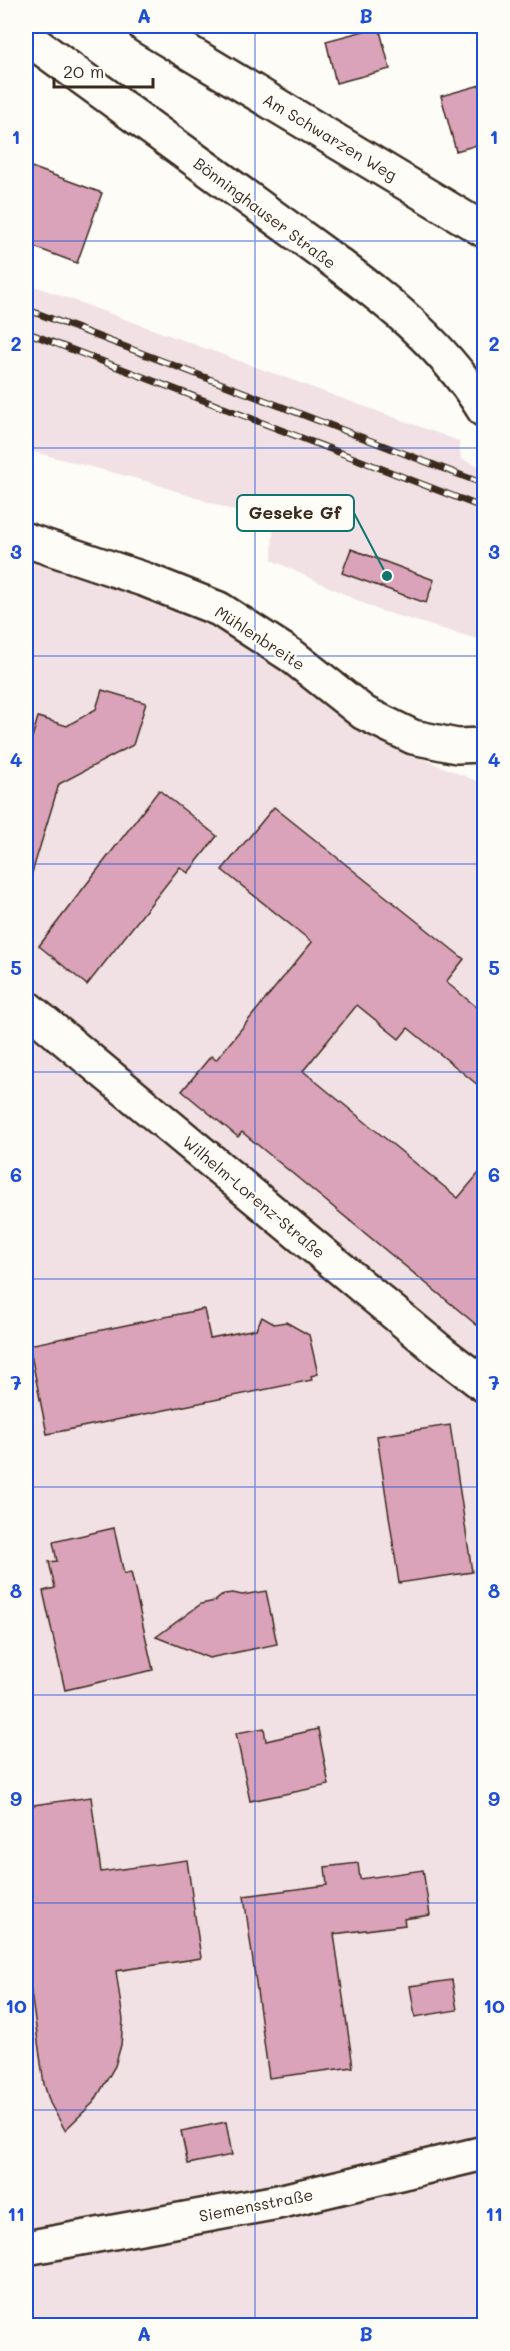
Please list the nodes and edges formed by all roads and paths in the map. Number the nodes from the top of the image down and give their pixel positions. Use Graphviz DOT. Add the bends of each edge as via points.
graph roads {
  1 [pos="145,26"];
  2 [pos="26,37"];
  3 [pos="484,230"];
  4 [pos="484,410"];
  5 [pos="26,540"];
  6 [pos="484,745"];
  7 [pos="26,1007"];
  8 [pos="484,1385"];
  9 [pos="484,2152"];
  10 [pos="26,2248"];
  1 -- 3 [label="street, Am Schwarzen Weg"];
  2 -- 4 [label="street, Bönninghauser Straße" via="408,321 443,354"];
  5 -- 6 [label="street, Mühlenbreite" via="219,609 292,656 364,713 414,737 458,746"];
  7 -- 8 [label="street, Wilhelm-Lorenz-Straße"];
  9 -- 10 [label="street, Siemensstraße" via="278,2202"];
}
